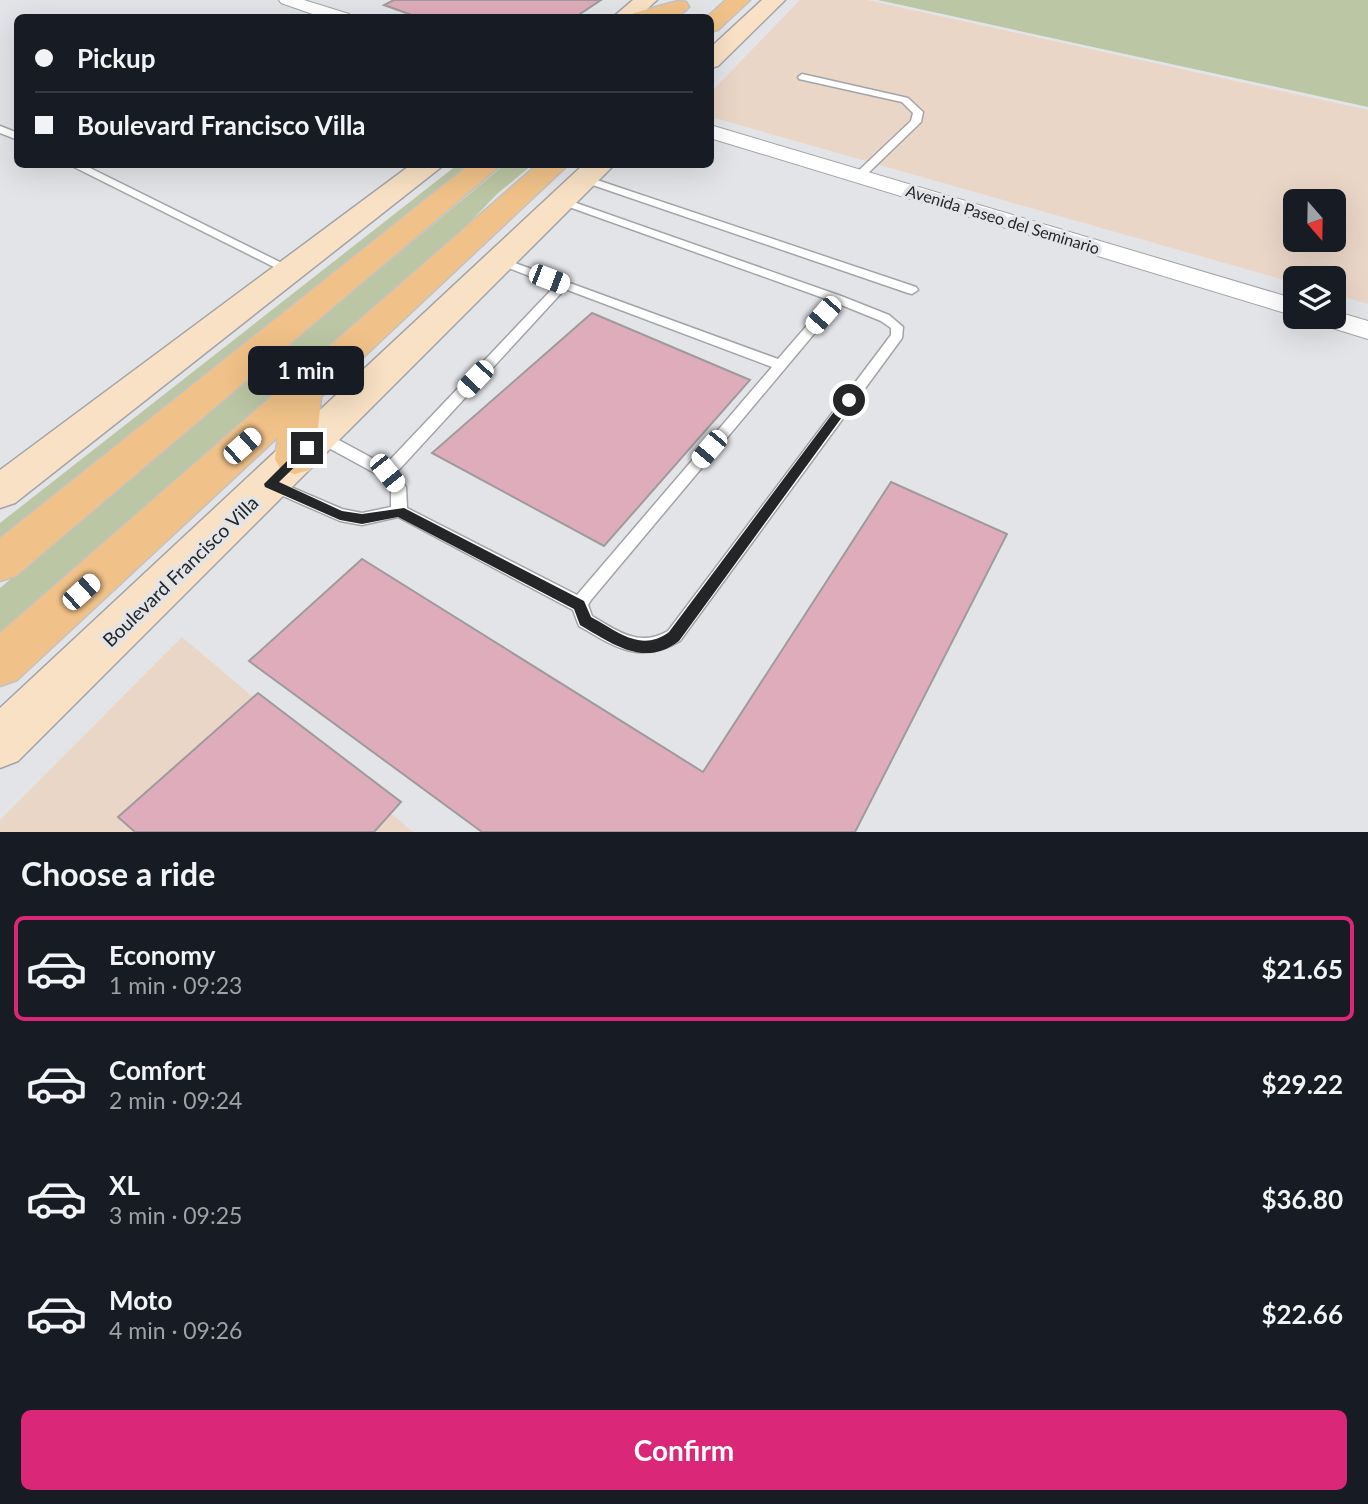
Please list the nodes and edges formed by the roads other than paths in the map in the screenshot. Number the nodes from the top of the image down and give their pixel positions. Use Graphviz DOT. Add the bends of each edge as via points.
graph roads {
  1 [pos="287,0"];
  2 [pos="646,0"];
  3 [pos="739,0"];
  4 [pos="774,0"];
  5 [pos="676,8"];
  6 [pos="331,14"];
  7 [pos="628,14"];
  8 [pos="656,14"];
  9 [pos="714,22"];
  10 [pos="714,57"];
  11 [pos="802,77"];
  12 [pos="714,132"];
  13 [pos="81,168"];
  14 [pos="426,168"];
  15 [pos="483,168"];
  16 [pos="859,176"];
  17 [pos="576,177"];
  18 [pos="500,261"];
  19 [pos="292,271"];
  20 [pos="563,284"];
  21 [pos="912,290"];
  22 [pos="837,299"];
  23 [pos="1283,304"];
  24 [pos="1346,323"];
  25 [pos="1368,330"];
  26 [pos="780,365"];
  27 [pos="303,392"];
  28 [pos="295,460"];
  29 [pos="387,473"];
  30 [pos="0,492"];
  31 [pos="399,512"];
  32 [pos="0,563"];
  33 [pos="580,605"];
  34 [pos="0,664"];
  35 [pos="0,743"];
  1 -- 6 [label="street"];
  2 -- 7 [label="street"];
  3 -- 9 [label="main road"];
  4 -- 10 [label="street"];
  5 -- 8 [label="main road"];
  11 -- 16 [label="lane" via="905,100 918,112 916,122"];
  12 -- 16 [label="street, Avenida Paseo del Seminario"];
  13 -- 19 [label="lane"];
  14 -- 19 [label="street"];
  15 -- 32 [label="main road"];
  16 -- 23 [label="street, Avenida Paseo del Seminario"];
  17 -- 18 [label="street, Boulevard Francisco Villa"];
  17 -- 21 [label="lane"];
  17 -- 22 [label="lane"];
  17 -- 27 [label="main road"];
  18 -- 20 [label="lane"];
  18 -- 28 [label="street, Boulevard Francisco Villa"];
  19 -- 30 [label="street"];
  20 -- 26 [label="lane"];
  20 -- 29 [label="lane"];
  22 -- 26 [label="lane"];
  22 -- 33 [label="lane" via="892,321 897,335 674,636 650,648 633,647 585,621"];
  24 -- 25 [label="street"];
  26 -- 33 [label="lane"];
  27 -- 28 [label="main road"];
  27 -- 34 [label="main road"];
  28 -- 29 [label="lane"];
  28 -- 31 [label="lane" via="340,515 362,519"];
  28 -- 35 [label="street, Boulevard Francisco Villa"];
  29 -- 31 [label="lane" via="398,487"];
  31 -- 33 [label="lane"];
}
